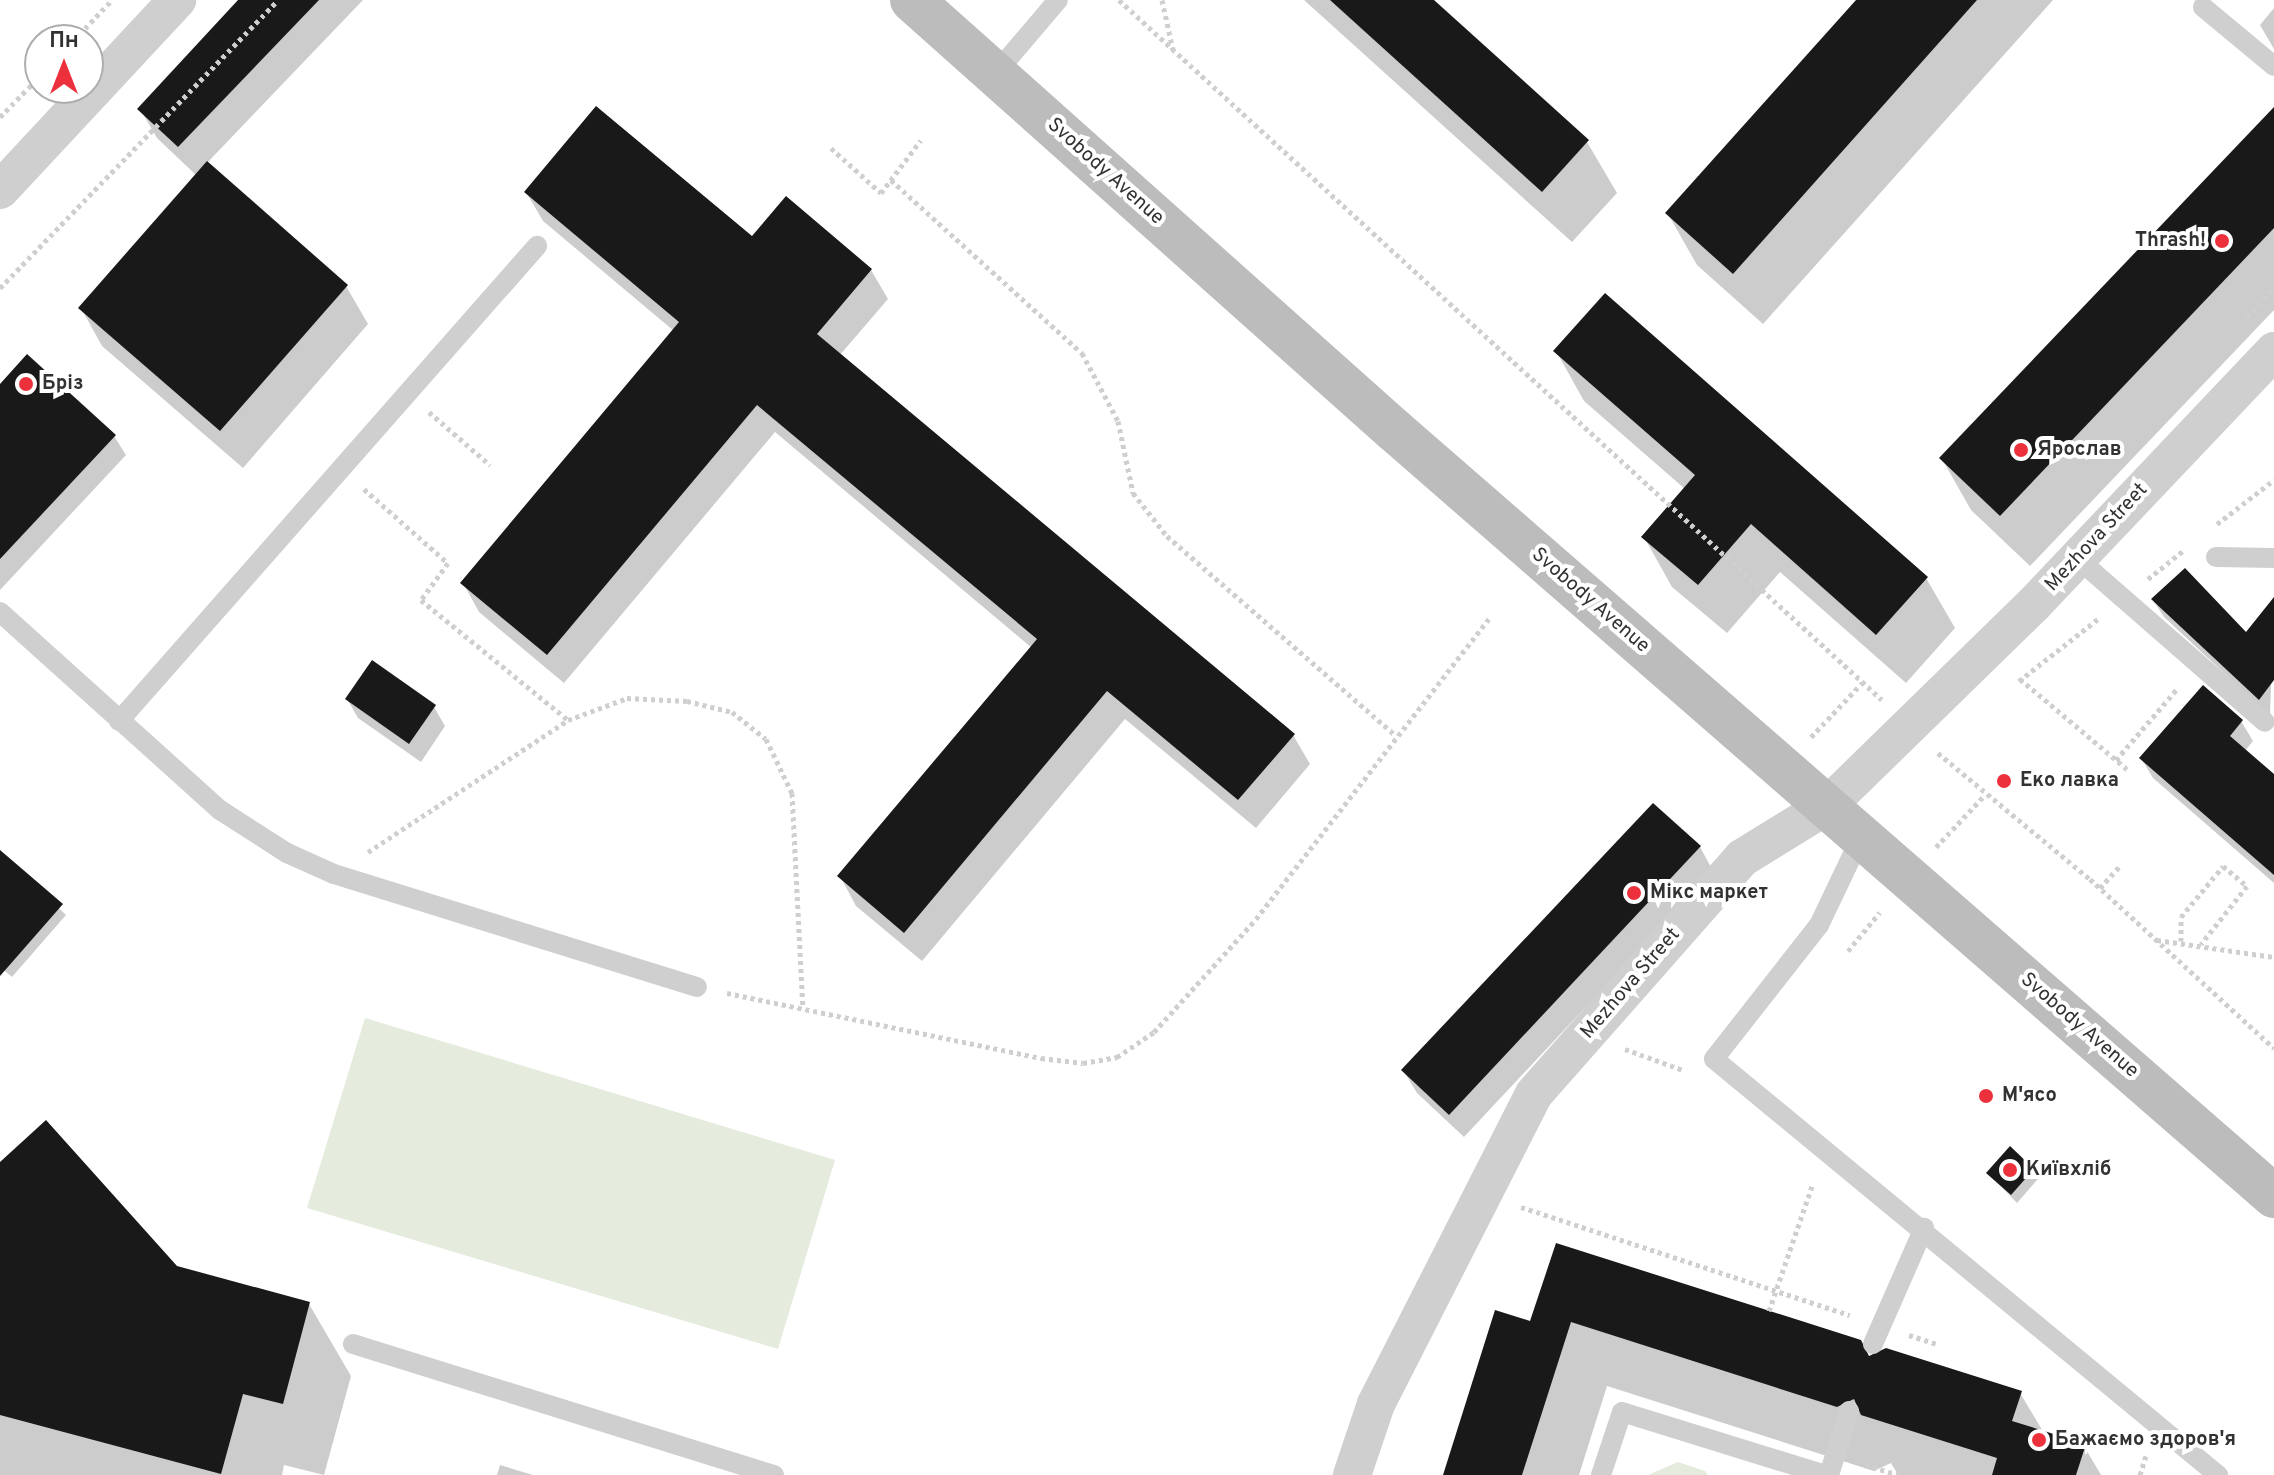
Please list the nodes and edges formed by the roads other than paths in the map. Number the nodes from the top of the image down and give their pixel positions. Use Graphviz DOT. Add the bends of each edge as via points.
graph roads {
  1 [pos="177,0"];
  2 [pos="912,0"];
  3 [pos="1058,0"];
  4 [pos="2203,7"];
  5 [pos="2274,66"];
  6 [pos="995,74"];
  7 [pos="0,190"];
  8 [pos="537,246"];
  9 [pos="2274,351"];
  10 [pos="2216,557"];
  11 [pos="2077,558"];
  12 [pos="2274,558"];
  13 [pos="0,612"];
  14 [pos="119,721"];
  15 [pos="2265,722"];
  16 [pos="1828,805"];
  17 [pos="1862,835"];
  18 [pos="697,987"];
  19 [pos="2274,1196"];
  20 [pos="1924,1228"];
  21 [pos="1877,1334"];
  22 [pos="353,1344"];
  23 [pos="1849,1411"];
  24 [pos="774,1475"];
  25 [pos="1352,1475"];
  26 [pos="1601,1475"];
  27 [pos="1828,1475"];
  28 [pos="2218,1475"];
  1 -- 7 [label="street"];
  2 -- 6 [label="street, Svobody Avenue"];
  3 -- 6 [label="lane"];
  4 -- 5 [label="lane"];
  6 -- 16 [label="street, Svobody Avenue" via="1394,430"];
  8 -- 14 [label="lane"];
  9 -- 11 [label="street, Mezhova Street"];
  10 -- 12 [label="lane"];
  11 -- 15 [label="lane"];
  11 -- 16 [label="street, Mezhova Street"];
  13 -- 14 [label="lane"];
  14 -- 18 [label="lane" via="220,810 334,874"];
  16 -- 17 [label="street, Svobody Avenue"];
  16 -- 25 [label="street, Mezhova Street" via="1742,858 1534,1094 1376,1404"];
  17 -- 19 [label="street, Svobody Avenue"];
  17 -- 20 [label="lane" via="1819,925 1714,1059"];
  20 -- 21 [label="lane"];
  20 -- 28 [label="lane"];
  22 -- 24 [label="lane"];
  23 -- 27 [label="lane"];
  26 -- 27 [label="lane" via="1622,1412"];
}
